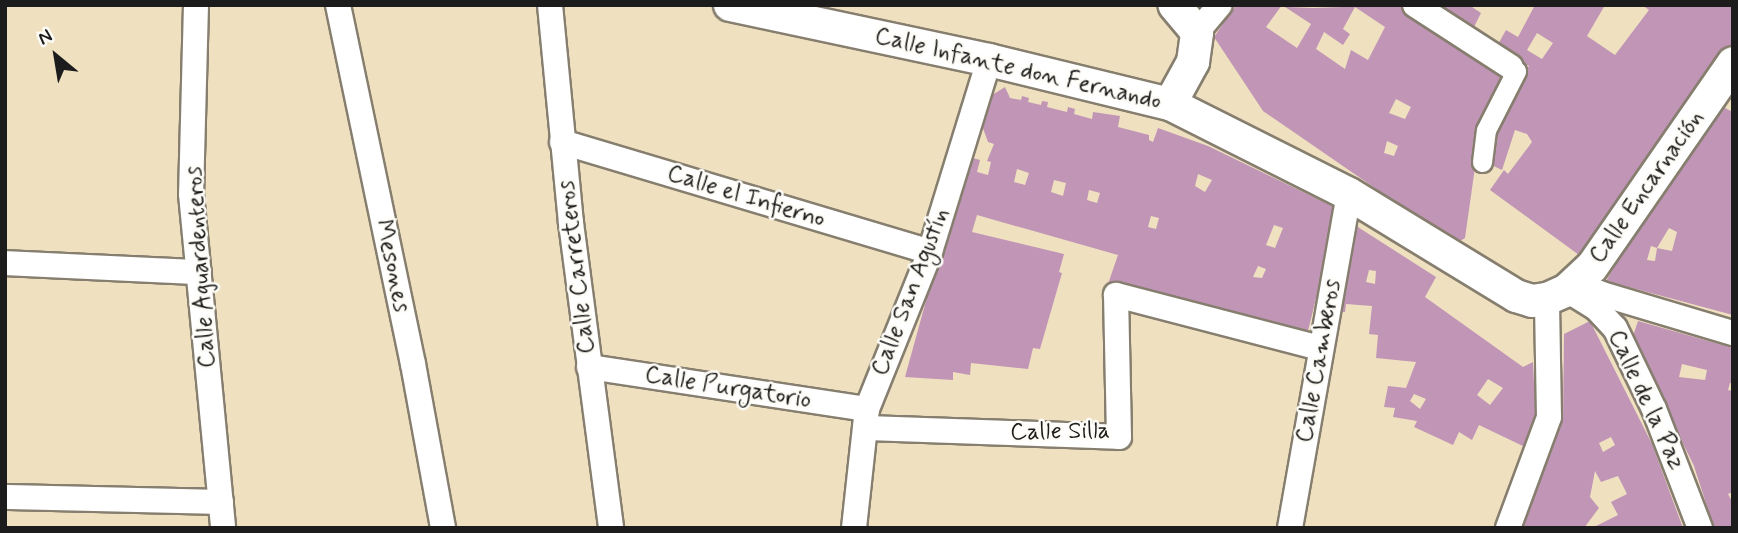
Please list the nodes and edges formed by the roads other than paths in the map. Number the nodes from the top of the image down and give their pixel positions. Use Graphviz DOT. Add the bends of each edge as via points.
graph roads {
  1 [pos="196,5"];
  2 [pos="338,5"];
  3 [pos="550,5"];
  4 [pos="730,5"];
  5 [pos="1174,5"];
  6 [pos="1220,5"];
  7 [pos="1415,5"];
  8 [pos="1197,32"];
  9 [pos="989,60"];
  10 [pos="1733,63"];
  11 [pos="1511,67"];
  12 [pos="1170,104"];
  13 [pos="562,142"];
  14 [pos="1482,162"];
  15 [pos="1349,194"];
  16 [pos="930,252"];
  17 [pos="5,263"];
  18 [pos="199,272"];
  19 [pos="1569,287"];
  20 [pos="1733,333"];
  21 [pos="1320,348"];
  22 [pos="589,367"];
  23 [pos="866,419"];
  24 [pos="5,497"];
  25 [pos="221,502"];
  26 [pos="223,528"];
  27 [pos="443,528"];
  28 [pos="611,528"];
  29 [pos="854,528"];
  30 [pos="1290,528"];
  31 [pos="1508,528"];
  32 [pos="1700,528"];
  1 -- 18 [label="street, Calle Aguardenteros" via="191,194"];
  2 -- 27 [label="street, Mesones"];
  3 -- 13 [label="street, Calle Carreteros"];
  4 -- 9 [label="street, Calle Infante don Fernando"];
  5 -- 8 [label="street"];
  6 -- 8 [label="street"];
  7 -- 11 [label="street"];
  8 -- 12 [label="street" via="1193,62"];
  9 -- 12 [label="street, Calle Infante don Fernando"];
  9 -- 16 [label="street, Calle San Agustín"];
  10 -- 19 [label="street, Calle Encarnación"];
  11 -- 14 [label="street" via="1516,71 1486,130"];
  12 -- 15 [label="street, Calle Infante don Fernando"];
  13 -- 16 [label="street, Calle el Infierno"];
  13 -- 22 [label="street, Calle Carreteros"];
  15 -- 19 [label="street, Calle Infante don Fernando" via="1524,300"];
  15 -- 21 [label="street, Calle Camberos"];
  16 -- 23 [label="street, Calle San Agustín"];
  17 -- 18 [label="street"];
  18 -- 25 [label="street, Calle Aguardenteros"];
  19 -- 20 [label="street"];
  19 -- 31 [label="street" via="1549,417"];
  19 -- 32 [label="street, Calle de la Paz" via="1615,327"];
  21 -- 23 [label="street, Calle Silla" via="1116,295 1119,437"];
  21 -- 30 [label="street, Calle Camberos"];
  22 -- 23 [label="street, Calle Purgatorio"];
  22 -- 28 [label="street, Calle Carreteros"];
  23 -- 29 [label="street, Calle San Agustín"];
  24 -- 25 [label="street"];
  25 -- 26 [label="street, Calle Aguardenteros"];
}
